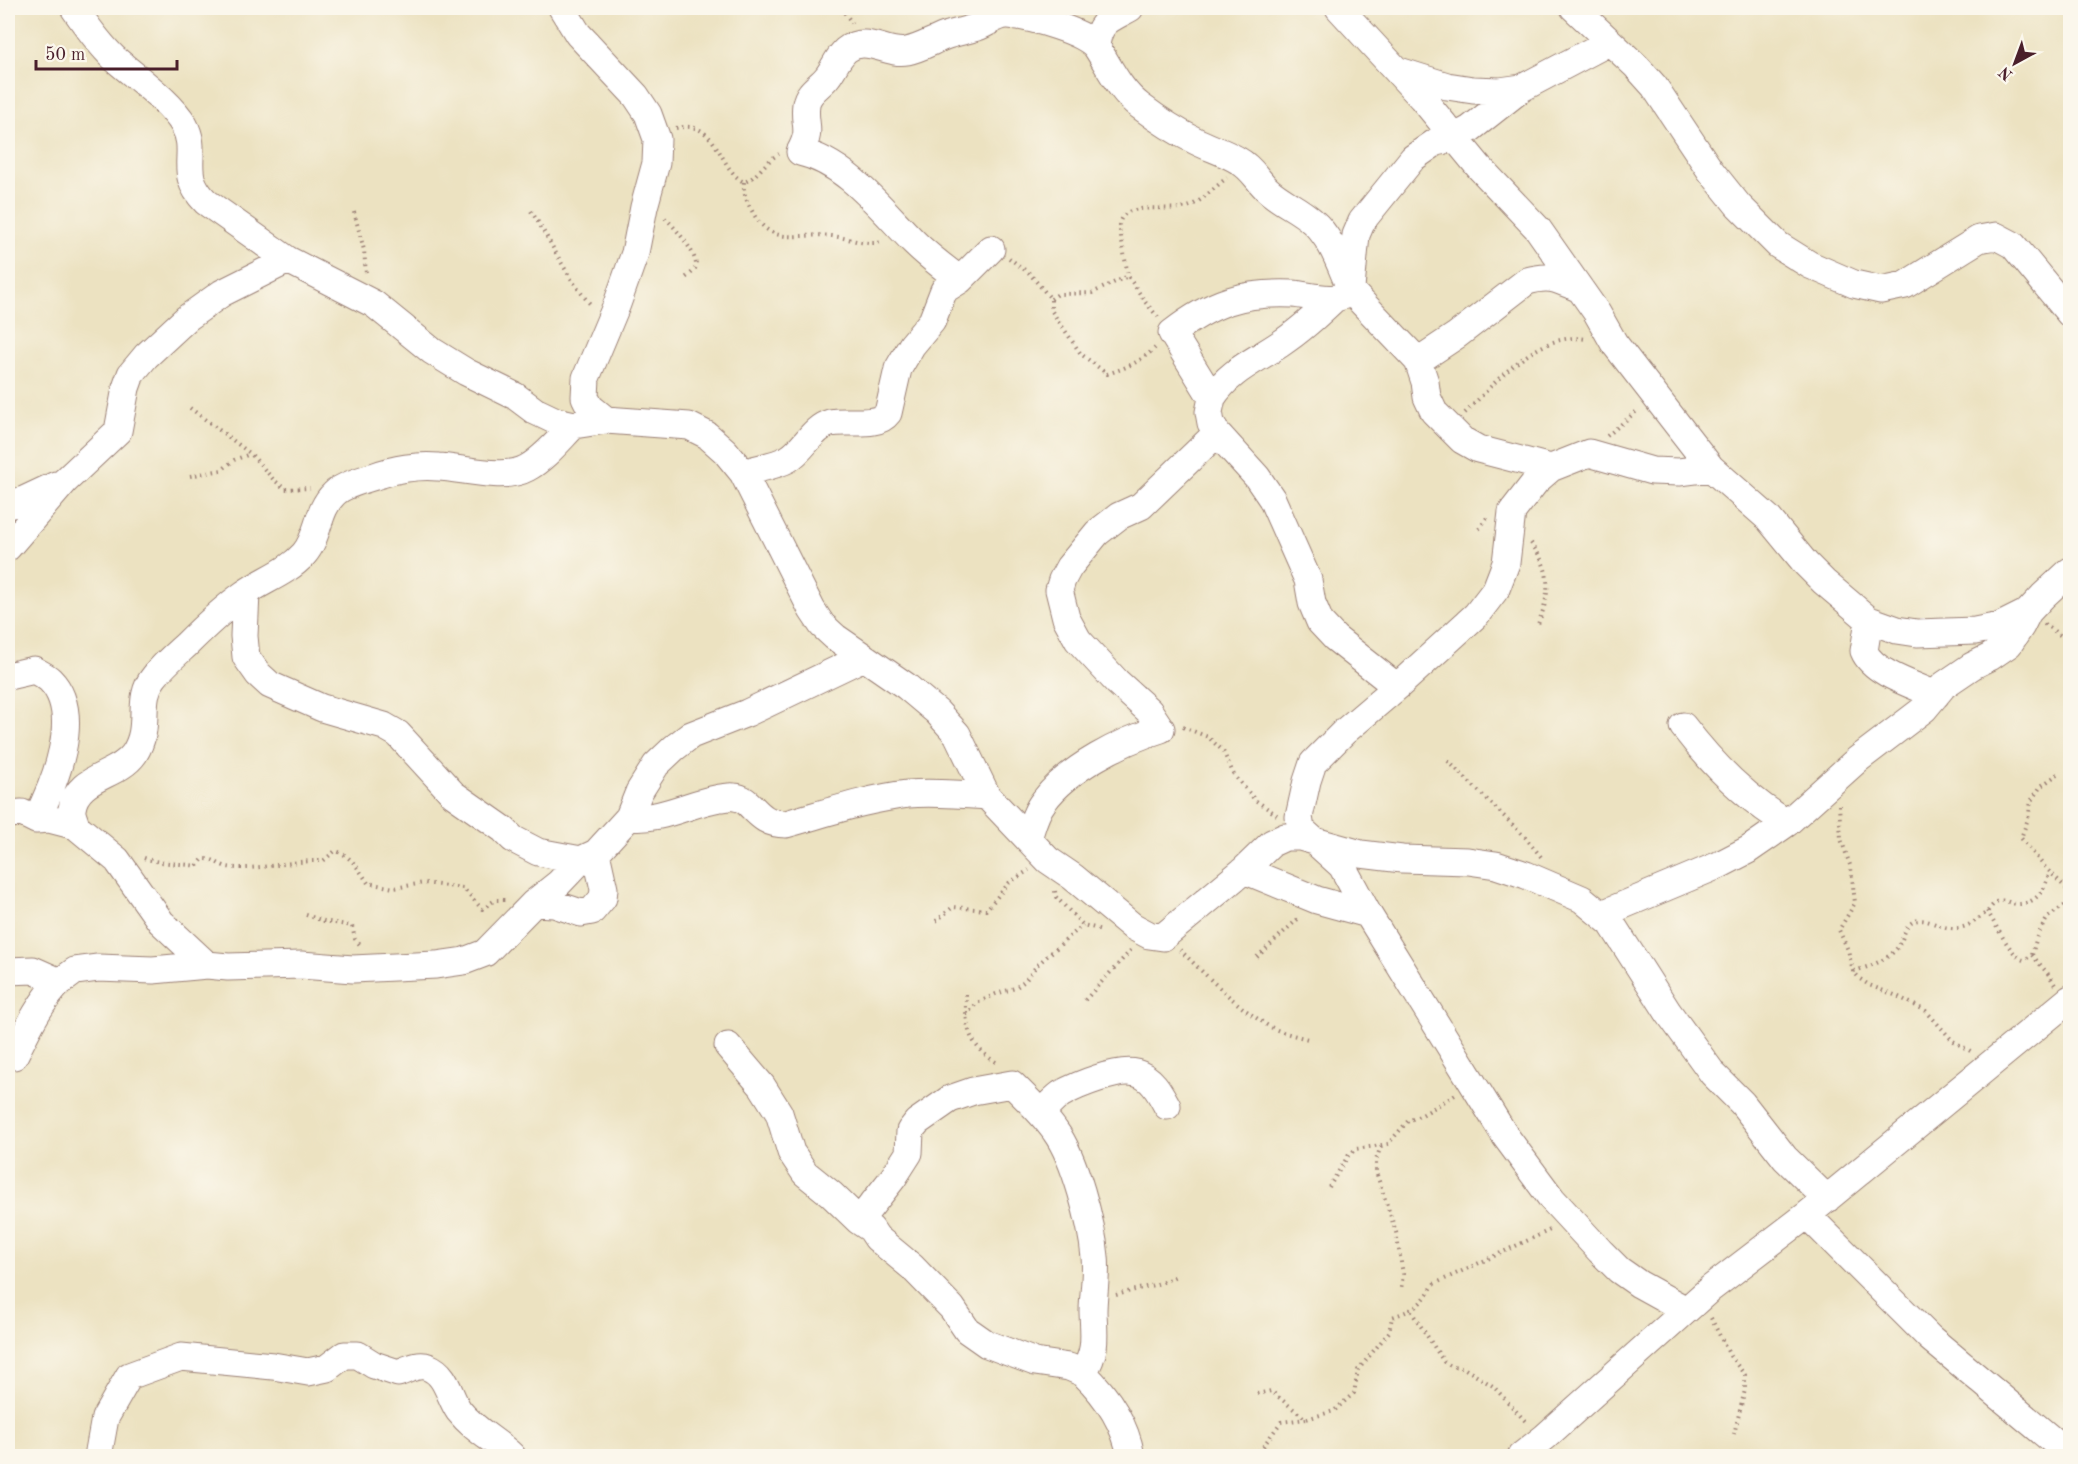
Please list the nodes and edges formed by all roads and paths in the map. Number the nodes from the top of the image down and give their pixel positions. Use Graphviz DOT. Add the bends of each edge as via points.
graph roads {
  1 [pos="74,8"];
  2 [pos="562,8"];
  3 [pos="1130,8"];
  4 [pos="1339,8"];
  5 [pos="1574,8"];
  6 [pos="1609,42"];
  7 [pos="1096,46"];
  8 [pos="1398,71"];
  9 [pos="1522,88"];
  10 [pos="648,114"];
  11 [pos="1454,138"];
  12 [pos="800,152"];
  13 [pos="1250,168"];
  14 [pos="744,182"];
  15 [pos="644,207"];
  16 [pos="531,211"];
  17 [pos="354,212"];
  18 [pos="916,243"];
  19 [pos="991,249"];
  20 [pos="288,260"];
  21 [pos="1128,276"];
  22 [pos="683,280"];
  23 [pos="960,280"];
  24 [pos="1580,289"];
  25 [pos="1346,293"];
  26 [pos="1052,299"];
  27 [pos="374,304"];
  28 [pos="2070,314"];
  29 [pos="609,324"];
  30 [pos="1172,333"];
  31 [pos="1614,343"];
  32 [pos="1418,361"];
  33 [pos="1654,397"];
  34 [pos="1212,398"];
  35 [pos="190,408"];
  36 [pos="606,420"];
  37 [pos="574,425"];
  38 [pos="1449,428"];
  39 [pos="1217,433"];
  40 [pos="1588,453"];
  41 [pos="251,454"];
  42 [pos="1551,468"];
  43 [pos="1711,468"];
  44 [pos="743,473"];
  45 [pos="190,476"];
  46 [pos="65,481"];
  47 [pos="334,493"];
  48 [pos="8,505"];
  49 [pos="8,547"];
  50 [pos="2070,571"];
  51 [pos="246,593"];
  52 [pos="2028,612"];
  53 [pos="1869,620"];
  54 [pos="1975,631"];
  55 [pos="2070,642"];
  56 [pos="864,657"];
  57 [pos="1990,657"];
  58 [pos="8,676"];
  59 [pos="1397,687"];
  60 [pos="1935,695"];
  61 [pos="1683,726"];
  62 [pos="1161,729"];
  63 [pos="1448,761"];
  64 [pos="2058,774"];
  65 [pos="1825,790"];
  66 [pos="987,796"];
  67 [pos="8,814"];
  68 [pos="629,817"];
  69 [pos="36,820"];
  70 [pos="1787,823"];
  71 [pos="76,826"];
  72 [pos="1310,836"];
  73 [pos="1028,840"];
  74 [pos="588,857"];
  75 [pos="117,860"];
  76 [pos="1048,860"];
  77 [pos="1342,866"];
  78 [pos="1244,870"];
  79 [pos="2049,872"];
  80 [pos="1554,886"];
  81 [pos="2070,892"];
  82 [pos="1317,900"];
  83 [pos="2070,902"];
  84 [pos="534,903"];
  85 [pos="1987,911"];
  86 [pos="1368,914"];
  87 [pos="1602,914"];
  88 [pos="306,915"];
  89 [pos="936,921"];
  90 [pos="1083,925"];
  91 [pos="1148,933"];
  92 [pos="364,949"];
  93 [pos="2032,955"];
  94 [pos="1257,957"];
  95 [pos="207,965"];
  96 [pos="8,971"];
  97 [pos="1853,971"];
  98 [pos="60,982"];
  99 [pos="966,994"];
  100 [pos="1085,1000"];
  101 [pos="2068,1001"];
  102 [pos="966,1015"];
  103 [pos="1308,1039"];
  104 [pos="728,1046"];
  105 [pos="14,1056"];
  106 [pos="1986,1068"];
  107 [pos="1012,1084"];
  108 [pos="1472,1084"];
  109 [pos="1167,1106"];
  110 [pos="1041,1113"];
  111 [pos="1381,1146"];
  112 [pos="1329,1187"];
  113 [pos="1817,1207"];
  114 [pos="1571,1220"];
  115 [pos="859,1221"];
  116 [pos="1176,1276"];
  117 [pos="1401,1290"];
  118 [pos="1095,1298"];
  119 [pos="1695,1302"];
  120 [pos="1411,1311"];
  121 [pos="1083,1373"];
  122 [pos="1257,1394"];
  123 [pos="1306,1419"];
  124 [pos="1734,1434"];
  125 [pos="1545,1437"];
  126 [pos="2070,1455"];
  127 [pos="101,1456"];
  128 [pos="512,1456"];
  129 [pos="1131,1456"];
  130 [pos="1256,1456"];
  131 [pos="1521,1456"];
  1 -- 20 [label="street" via="112,56 173,110 184,125 195,191"];
  2 -- 10 [label="street" via="578,34"];
  3 -- 7 [label="street" via="1106,22"];
  4 -- 8 [label="street"];
  5 -- 6 [label="street"];
  6 -- 9 [label="street"];
  6 -- 28 [label="street" via="1654,86 1738,205 1778,244 1810,265 1854,284 1881,290 1905,285 1979,239 1996,236 2013,245"];
  7 -- 12 [label="street" via="1066,28 1006,15 908,51 859,44 848,48 807,99 808,133"];
  7 -- 13 [label="street" via="1127,95 1139,105 1191,139"];
  8 -- 9 [label="street" via="1473,90"];
  8 -- 11 [label="street"];
  9 -- 11 [label="street"];
  10 -- 14 [label="path" via="668,125 696,128 715,144 734,174"];
  10 -- 15 [label="street" via="657,140 656,163"];
  11 -- 24 [label="street" via="1538,229"];
  11 -- 25 [label="street" via="1436,142 1413,158 1362,221"];
  12 -- 14 [label="path" via="783,152 769,159"];
  12 -- 18 [label="street" via="824,159 844,174"];
  13 -- 21 [label="path" via="1235,173 1187,207 1125,212 1119,225"];
  13 -- 25 [label="street" via="1268,190 1322,230 1341,265"];
  14 -- 18 [label="path" via="745,198 755,217 776,235 830,236 871,244 896,240"];
  15 -- 22 [label="path" via="670,223 690,250 696,265"];
  15 -- 29 [label="street" via="635,253"];
  16 -- 29 [label="path" via="577,290"];
  17 -- 27 [label="path"];
  18 -- 23 [label="street"];
  19 -- 23 [label="street"];
  19 -- 26 [label="path" via="1022,267"];
  20 -- 27 [label="street"];
  20 -- 46 [label="street" via="222,293 187,318 146,356 126,388 118,431"];
  21 -- 26 [label="path" via="1092,293 1058,294"];
  21 -- 30 [label="path"];
  23 -- 44 [label="street" via="944,290 932,321 905,356 885,417 828,424 788,458"];
  24 -- 31 [label="street"];
  24 -- 32 [label="street" via="1552,277 1527,281"];
  25 -- 30 [label="street" via="1247,296 1202,311"];
  25 -- 32 [label="street"];
  25 -- 34 [label="street" via="1294,334 1235,372 1220,384"];
  26 -- 30 [label="path" via="1051,310 1081,354 1107,374 1130,367"];
  27 -- 37 [label="street" via="432,351 466,372 535,411"];
  29 -- 36 [label="street" via="586,378 585,397 590,407"];
  30 -- 34 [label="street"];
  31 -- 33 [label="street"];
  31 -- 38 [label="path" via="1574,337 1538,348 1513,364"];
  32 -- 38 [label="street" via="1426,397"];
  33 -- 40 [label="path"];
  33 -- 43 [label="street"];
  34 -- 39 [label="street" via="1209,412"];
  35 -- 41 [label="path"];
  36 -- 37 [label="street"];
  36 -- 44 [label="street" via="689,426 707,435"];
  37 -- 47 [label="street" via="526,469 508,473 436,466 404,468"];
  38 -- 42 [label="street" via="1478,449"];
  39 -- 59 [label="street" via="1272,499 1308,580 1320,622"];
  39 -- 62 [label="street" via="1141,506 1097,533 1070,567 1059,590 1066,618 1078,640 1149,711"];
  40 -- 42 [label="street"];
  40 -- 43 [label="street" via="1652,471"];
  41 -- 45 [label="path" via="222,470"];
  41 -- 47 [label="path" via="285,489"];
  42 -- 59 [label="street" via="1512,512 1506,563 1496,589 1476,615"];
  43 -- 53 [label="street" via="1768,518 1818,576"];
  44 -- 56 [label="street" via="812,610 835,637"];
  46 -- 48 [label="street"];
  46 -- 49 [label="street"];
  47 -- 51 [label="street" via="305,553"];
  50 -- 52 [label="street"];
  51 -- 71 [label="street" via="153,678 144,694 143,736 133,755 116,770 90,781 77,794 72,810"];
  51 -- 74 [label="street" via="246,657 270,685 398,734 453,794 513,839 538,852"];
  52 -- 54 [label="street" via="2000,626"];
  52 -- 55 [label="path"];
  52 -- 57 [label="street" via="2009,644"];
  53 -- 54 [label="street" via="1917,633"];
  53 -- 60 [label="street" via="1867,657 1891,675"];
  54 -- 57 [label="street"];
  56 -- 66 [label="street" via="906,686 957,734"];
  56 -- 68 [label="street" via="691,735 656,765"];
  57 -- 60 [label="street" via="1944,685"];
  58 -- 69 [label="street" via="34,670 50,680 65,713 56,777"];
  59 -- 72 [label="street" via="1344,732 1314,764 1299,818"];
  60 -- 65 [label="street" via="1924,709"];
  61 -- 70 [label="street" via="1752,799"];
  62 -- 72 [label="path" via="1185,727 1208,737 1223,751 1234,775 1255,800"];
  62 -- 73 [label="street" via="1106,751 1057,784 1042,802"];
  63 -- 80 [label="path" via="1525,837 1541,856"];
  64 -- 79 [label="path" via="2041,786 2031,801 2021,838"];
  65 -- 70 [label="street"];
  65 -- 97 [label="path" via="1840,808 1841,839 1855,889 1855,903 1839,930"];
  66 -- 68 [label="street" via="897,796 786,824 766,821 735,796 694,803 644,819"];
  66 -- 73 [label="street"];
  67 -- 69 [label="street" via="22,813"];
  68 -- 74 [label="street"];
  69 -- 71 [label="street"];
  70 -- 87 [label="street" via="1719,865"];
  71 -- 75 [label="street"];
  72 -- 77 [label="street"];
  72 -- 78 [label="street" via="1285,837 1272,843"];
  72 -- 80 [label="street" via="1361,854 1496,865"];
  73 -- 76 [label="street"];
  74 -- 84 [label="street"];
  74 -- 84 [label="street" via="604,889 603,898 592,911 581,914 554,904"];
  75 -- 84 [label="path" via="137,856 198,866 202,859 214,859 224,866 266,867 323,861 334,851 350,860 368,883 394,888 424,883 463,888 482,909 495,900"];
  75 -- 95 [label="street" via="161,922"];
  76 -- 89 [label="path" via="1009,883 986,910 953,907"];
  76 -- 90 [label="path" via="1056,897"];
  76 -- 91 [label="street"];
  77 -- 82 [label="street"];
  77 -- 86 [label="street"];
  78 -- 82 [label="street"];
  78 -- 91 [label="street"];
  79 -- 81 [label="path"];
  79 -- 85 [label="path" via="2047,885 2036,898 2016,904 1998,902"];
  80 -- 87 [label="street"];
  82 -- 86 [label="street"];
  82 -- 94 [label="path"];
  83 -- 93 [label="path" via="2048,917"];
  84 -- 95 [label="street" via="484,953 464,961 353,969"];
  85 -- 93 [label="path" via="2018,959"];
  85 -- 97 [label="path" via="1970,925 1952,929 1914,921 1889,956"];
  86 -- 108 [label="street"];
  87 -- 113 [label="street" via="1713,1074 1742,1103"];
  88 -- 92 [label="path" via="352,926 355,939"];
  90 -- 91 [label="path"];
  90 -- 102 [label="path" via="1015,988 977,1003"];
  91 -- 100 [label="path"];
  91 -- 103 [label="path" via="1176,946 1265,1024"];
  93 -- 101 [label="path"];
  95 -- 98 [label="street" via="153,970 98,968 75,971"];
  96 -- 98 [label="street" via="33,970"];
  97 -- 106 [label="path" via="1869,985 1926,1011 1953,1041 1968,1048"];
  98 -- 105 [label="street" via="40,1008"];
  99 -- 102 [label="path"];
  101 -- 106 [label="street"];
  102 -- 107 [label="path" via="971,1041 1001,1065"];
  104 -- 115 [label="street" via="779,1113 791,1152 805,1173"];
  106 -- 113 [label="street"];
  107 -- 110 [label="street"];
  107 -- 115 [label="street" via="950,1099 917,1122 910,1131 909,1153"];
  108 -- 111 [label="path" via="1408,1121"];
  108 -- 114 [label="street" via="1506,1137"];
  109 -- 110 [label="street" via="1147,1078 1135,1072 1120,1072 1062,1094"];
  110 -- 118 [label="street" via="1057,1133 1085,1205 1095,1256"];
  111 -- 112 [label="path" via="1356,1149"];
  111 -- 117 [label="path" via="1376,1172 1396,1232"];
  113 -- 119 [label="street"];
  113 -- 126 [label="street" via="1930,1338"];
  114 -- 119 [label="street" via="1619,1270 1639,1284"];
  114 -- 120 [label="path" via="1434,1284"];
  115 -- 121 [label="street" via="912,1267 952,1308 967,1330 987,1344 1035,1362"];
  116 -- 118 [label="path" via="1107,1298"];
  118 -- 121 [label="street" via="1093,1355"];
  119 -- 124 [label="path" via="1745,1375"];
  119 -- 125 [label="street"];
  120 -- 123 [label="path" via="1392,1317 1389,1332 1358,1370 1354,1393 1334,1412"];
  120 -- 125 [label="path" via="1444,1362 1462,1367 1493,1386 1523,1420"];
  121 -- 129 [label="street" via="1114,1410"];
  122 -- 123 [label="path" via="1271,1391"];
  123 -- 130 [label="path" via="1281,1422"];
  125 -- 131 [label="street"];
  127 -- 128 [label="street" via="105,1418 129,1376 181,1357 308,1372 327,1368 344,1355 358,1355 398,1373 418,1365 430,1367 444,1380 458,1410 476,1430"];
}
